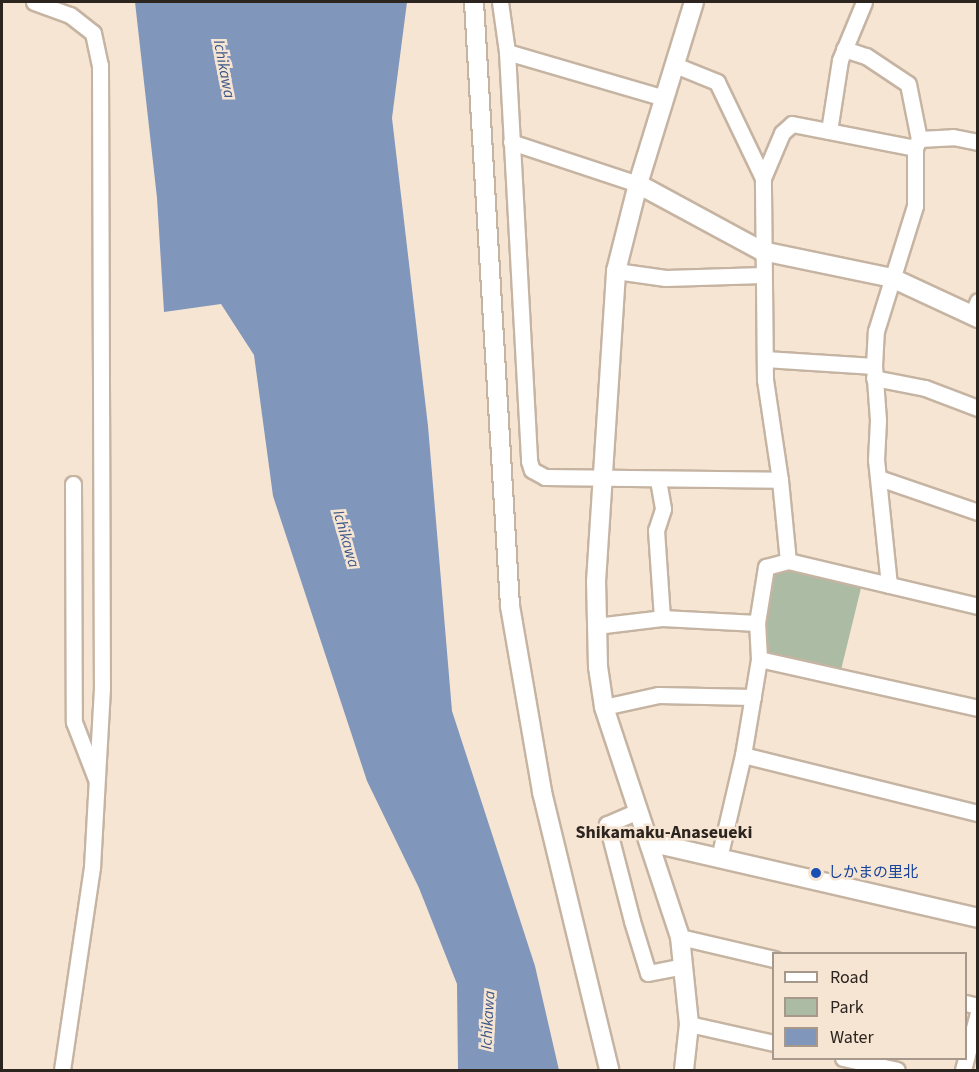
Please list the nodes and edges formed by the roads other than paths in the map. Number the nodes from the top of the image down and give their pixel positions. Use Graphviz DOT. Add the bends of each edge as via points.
graph roads {
  1 [pos="34,2"];
  2 [pos="474,2"];
  3 [pos="500,2"];
  4 [pos="694,2"];
  5 [pos="864,2"];
  6 [pos="844,49"];
  7 [pos="507,52"];
  8 [pos="675,65"];
  9 [pos="664,99"];
  10 [pos="829,131"];
  11 [pos="511,142"];
  12 [pos="978,142"];
  13 [pos="917,144"];
  14 [pos="763,178"];
  15 [pos="638,184"];
  16 [pos="762,251"];
  17 [pos="616,271"];
  18 [pos="763,275"];
  19 [pos="892,278"];
  20 [pos="976,311"];
  21 [pos="765,359"];
  22 [pos="874,372"];
  23 [pos="978,408"];
  24 [pos="879,478"];
  25 [pos="658,480"];
  26 [pos="780,480"];
  27 [pos="601,481"];
  28 [pos="73,484"];
  29 [pos="978,512"];
  30 [pos="788,561"];
  31 [pos="889,585"];
  32 [pos="978,606"];
  33 [pos="662,618"];
  34 [pos="757,623"];
  35 [pos="596,626"];
  36 [pos="759,659"];
  37 [pos="753,697"];
  38 [pos="604,707"];
  39 [pos="978,708"];
  40 [pos="743,755"];
  41 [pos="97,782"];
  42 [pos="638,811"];
  43 [pos="978,813"];
  44 [pos="649,842"];
  45 [pos="719,858"];
  46 [pos="978,918"];
  47 [pos="680,937"];
  48 [pos="772,958"];
  49 [pos="683,966"];
  50 [pos="978,1013"];
  51 [pos="689,1024"];
  52 [pos="772,1043"];
  53 [pos="967,1056"];
  54 [pos="848,1060"];
  55 [pos="62,1071"];
  56 [pos="609,1071"];
  57 [pos="684,1071"];
  58 [pos="897,1071"];
  1 -- 41 [label="street" via="70,15 93,33 100,64 102,688"];
  2 -- 56 [label="street" via="510,606 542,792"];
  3 -- 7 [label="street"];
  4 -- 8 [label="street"];
  5 -- 6 [label="street"];
  6 -- 10 [label="street" via="835,80"];
  6 -- 13 [label="street" via="866,56 908,84"];
  7 -- 9 [label="street"];
  7 -- 11 [label="street"];
  8 -- 9 [label="street"];
  8 -- 14 [label="street" via="717,82"];
  9 -- 15 [label="street"];
  10 -- 13 [label="street"];
  10 -- 14 [label="street" via="792,124 782,133"];
  11 -- 15 [label="street"];
  11 -- 27 [label="street" via="529,461 532,470 545,477"];
  12 -- 13 [label="street" via="953,137"];
  13 -- 19 [label="street" via="915,206"];
  14 -- 16 [label="street"];
  15 -- 16 [label="street"];
  15 -- 17 [label="street"];
  16 -- 18 [label="street"];
  16 -- 19 [label="street"];
  17 -- 18 [label="street" via="666,278"];
  17 -- 27 [label="street"];
  18 -- 21 [label="street"];
  19 -- 20 [label="street"];
  19 -- 22 [label="street" via="876,331"];
  21 -- 22 [label="street"];
  21 -- 26 [label="street"];
  22 -- 23 [label="street"];
  22 -- 24 [label="street"];
  24 -- 29 [label="street"];
  24 -- 31 [label="street"];
  25 -- 26 [label="street"];
  25 -- 27 [label="street"];
  25 -- 33 [label="street" via="663,509 656,530"];
  26 -- 30 [label="street"];
  27 -- 35 [label="street"];
  28 -- 41 [label="street" via="74,722"];
  30 -- 31 [label="street"];
  30 -- 34 [label="street" via="766,567"];
  31 -- 32 [label="street"];
  33 -- 34 [label="street"];
  33 -- 35 [label="street"];
  34 -- 36 [label="street"];
  35 -- 38 [label="street"];
  36 -- 37 [label="street"];
  36 -- 39 [label="street"];
  37 -- 38 [label="street" via="658,694"];
  37 -- 40 [label="street"];
  38 -- 42 [label="street"];
  40 -- 43 [label="street"];
  40 -- 45 [label="street"];
  41 -- 55 [label="street" via="92,867"];
  42 -- 44 [label="street"];
  42 -- 49 [label="street" via="607,824 632,921 648,973"];
  44 -- 45 [label="street"];
  44 -- 47 [label="street"];
  45 -- 46 [label="street"];
  47 -- 48 [label="street"];
  47 -- 49 [label="street"];
  49 -- 51 [label="street"];
  50 -- 53 [label="street"];
  51 -- 52 [label="street"];
  51 -- 57 [label="street"];
  54 -- 58 [label="street"];
}
